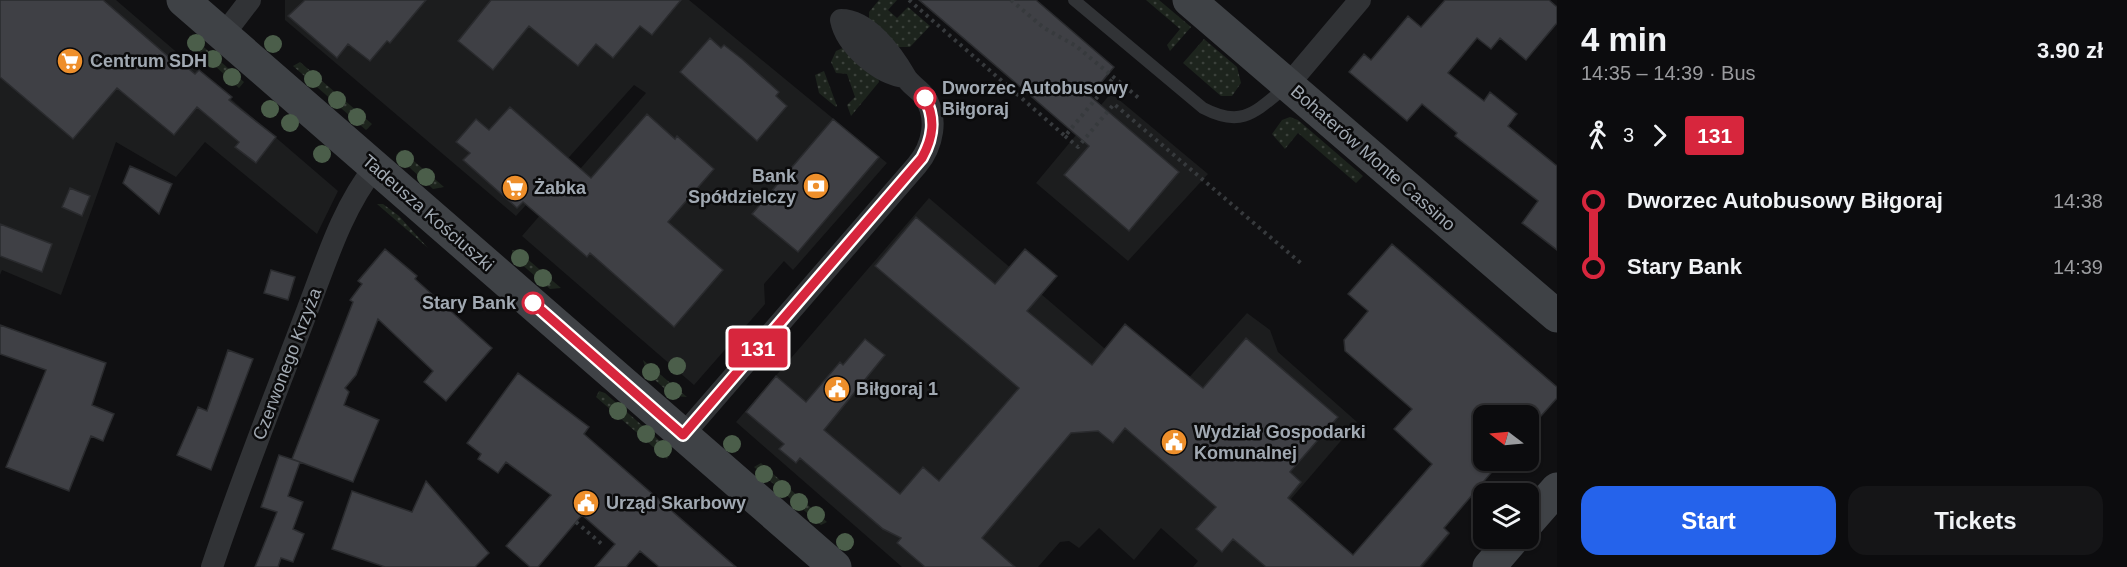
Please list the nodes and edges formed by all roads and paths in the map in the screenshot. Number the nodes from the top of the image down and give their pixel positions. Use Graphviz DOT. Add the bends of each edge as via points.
graph roads {
  1 [pos="183,0"];
  2 [pos="250,0"];
  3 [pos="909,0"];
  4 [pos="1011,0"];
  5 [pos="1074,0"];
  6 [pos="1189,0"];
  7 [pos="1360,0"];
  8 [pos="224,34"];
  9 [pos="905,77"];
  10 [pos="1114,77"];
  11 [pos="1288,85"];
  12 [pos="1140,99"];
  13 [pos="1065,136"];
  14 [pos="375,166"];
  15 [pos="1303,265"];
  16 [pos="1557,316"];
  17 [pos="683,435"];
  18 [pos="1557,489"];
  19 [pos="1539,509"];
  20 [pos="576,522"];
  21 [pos="604,546"];
  22 [pos="1505,549"];
  23 [pos="212,567"];
  24 [pos="835,567"];
  25 [pos="1489,567"];
  1 -- 8 [label="street, Tadeusza Kościuszki"];
  2 -- 8 [label="street"];
  3 -- 13 [label="path"];
  4 -- 10 [label="path"];
  5 -- 11 [label="lane" via="1216,115 1231,119 1249,114"];
  6 -- 11 [label="street, Bohaterów Monte Cassino"];
  7 -- 11 [label="street"];
  8 -- 14 [label="street, Tadeusza Kościuszki"];
  9 -- 17 [label="street" via="921,92 931,110 932,136 922,158"];
  10 -- 12 [label="path"];
  10 -- 13 [label="path"];
  11 -- 16 [label="street, Bohaterów Monte Cassino"];
  13 -- 15 [label="path" via="1078,147 1114,105"];
  14 -- 17 [label="street, Tadeusza Kościuszki"];
  14 -- 23 [label="street, Czerwonego Krzyża" via="363,182 329,255 238,489"];
  17 -- 24 [label="street, Tadeusza Kościuszki"];
  18 -- 19 [label="street"];
  20 -- 21 [label="path"];
  22 -- 25 [label="street"];
}
